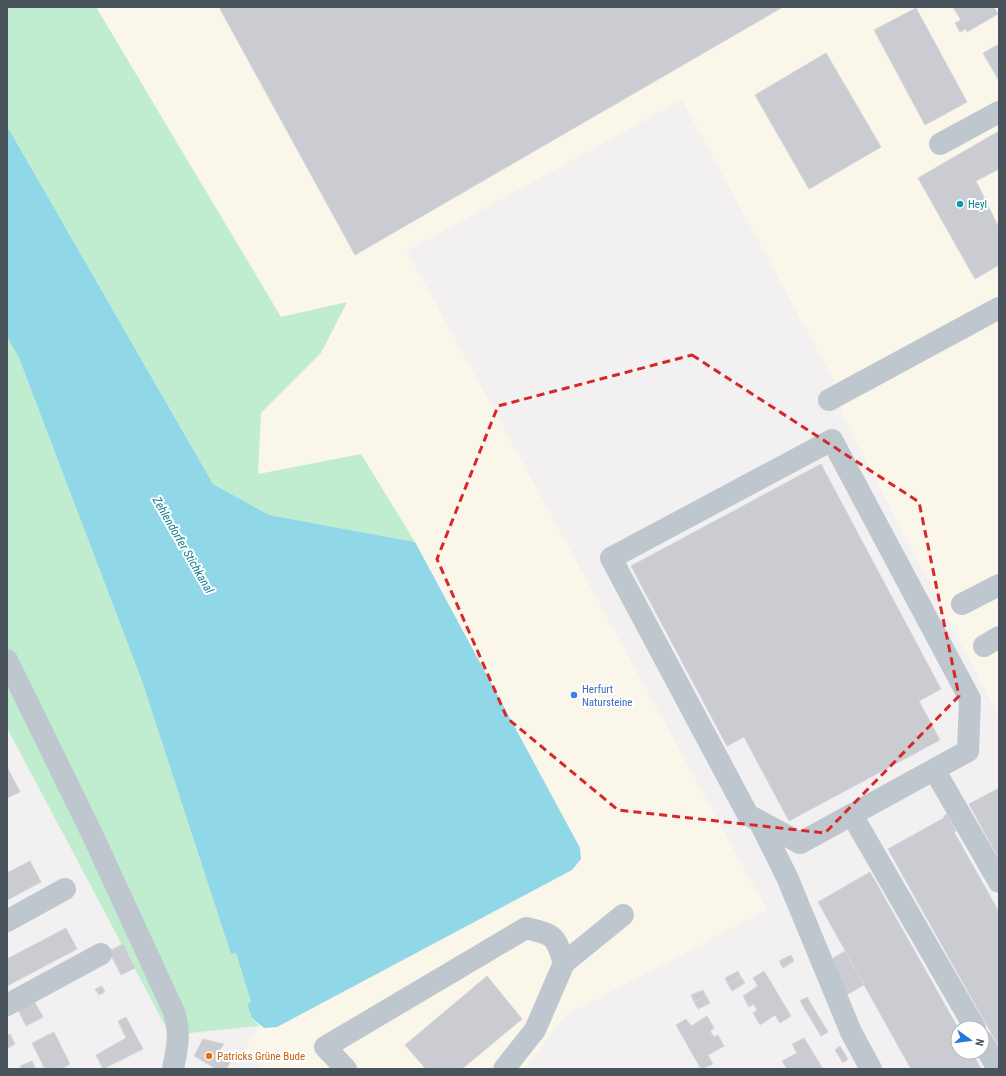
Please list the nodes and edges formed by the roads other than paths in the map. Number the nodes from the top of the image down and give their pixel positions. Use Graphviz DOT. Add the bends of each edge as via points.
graph roads {
  1 [pos="999,112"];
  2 [pos="940,144"];
  3 [pos="999,308"];
  4 [pos="829,400"];
  5 [pos="999,584"];
  6 [pos="962,604"];
  7 [pos="7,660"];
  8 [pos="935,770"];
  9 [pos="852,815"];
  10 [pos="759,821"];
  11 [pos="999,882"];
  12 [pos="65,889"];
  13 [pos="623,915"];
  14 [pos="7,921"];
  15 [pos="101,954"];
  16 [pos="564,963"];
  17 [pos="7,1005"];
  18 [pos="970,1020"];
  19 [pos="990,1055"];
  20 [pos="173,1069"];
  21 [pos="346,1069"];
  22 [pos="504,1069"];
  23 [pos="871,1069"];
  24 [pos="998,1069"];
  1 -- 2 [label="lane"];
  3 -- 4 [label="lane"];
  5 -- 6 [label="lane"];
  7 -- 20 [label="lane" via="174,1012 178,1044"];
  8 -- 9 [label="lane"];
  8 -- 10 [label="lane" via="968,751 970,699 832,440 611,558 748,815"];
  8 -- 11 [label="lane"];
  9 -- 10 [label="lane" via="800,843"];
  9 -- 18 [label="lane"];
  10 -- 23 [label="lane" via="787,878 851,1032"];
  12 -- 14 [label="lane"];
  13 -- 16 [label="lane"];
  15 -- 17 [label="lane"];
  16 -- 21 [label="lane" via="556,940 547,933 526,928 325,1047"];
  16 -- 22 [label="lane" via="535,1030"];
  19 -- 24 [label="lane"];
}
